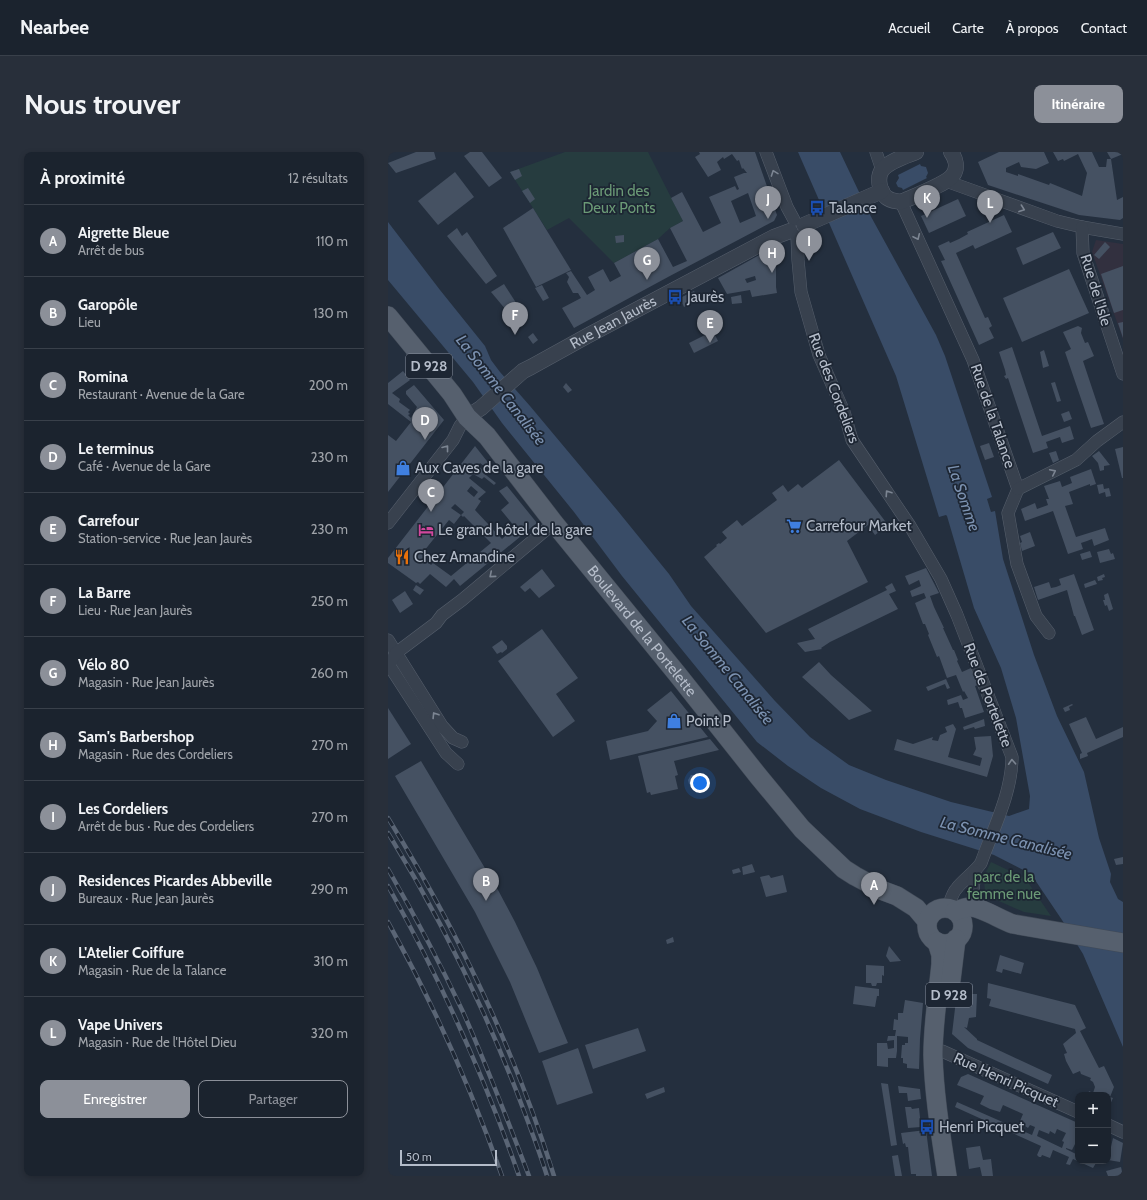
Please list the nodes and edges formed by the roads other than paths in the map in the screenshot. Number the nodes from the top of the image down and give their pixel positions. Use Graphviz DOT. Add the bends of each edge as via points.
graph roads {
  1 [pos="766,152"];
  2 [pos="876,152"];
  3 [pos="916,152"];
  4 [pos="957,153"];
  5 [pos="882,170"];
  6 [pos="946,182"];
  7 [pos="882,191"];
  8 [pos="901,202"];
  9 [pos="800,226"];
  10 [pos="1082,227"];
  11 [pos="1123,234"];
  12 [pos="388,316"];
  13 [pos="1123,374"];
  14 [pos="474,413"];
  15 [pos="1123,422"];
  16 [pos="1018,489"];
  17 [pos="388,523"];
  18 [pos="554,523"];
  19 [pos="910,526"];
  20 [pos="1049,634"];
  21 [pos="388,640"];
  22 [pos="396,653"];
  23 [pos="462,742"];
  24 [pos="458,764"];
  25 [pos="978,867"];
  26 [pos="897,896"];
  27 [pos="976,907"];
  28 [pos="953,919"];
  29 [pos="1002,920"];
  30 [pos="927,922"];
  31 [pos="937,942"];
  32 [pos="1123,943"];
  33 [pos="938,1051"];
  34 [pos="1075,1111"];
  35 [pos="1111,1126"];
  36 [pos="1123,1132"];
  37 [pos="947,1176"];
  9 -- 1 [label="street, one-way" via="786,207"];
  2 -- 5 [label="street"];
  3 -- 5 [label="street" via="889,164"];
  4 -- 6 [label="street" via="954,174"];
  5 -- 7 [label="street" via="879,180"];
  6 -- 8 [label="street"];
  6 -- 10 [label="street, one-way" via="1057,221"];
  7 -- 8 [label="street" via="886,197"];
  7 -- 9 [label="street, Rue Jean Jaurès"];
  8 -- 16 [label="street, Rue de la Talance, one-way" via="973,360"];
  9 -- 14 [label="street, Rue Jean Jaurès" via="774,237 524,371"];
  19 -- 9 [label="street, Rue des Cordeliers, one-way" via="852,440 844,412 819,354 801,292"];
  10 -- 11 [label="street"];
  10 -- 13 [label="street, Rue de l'Isle" via="1083,253"];
  12 -- 14 [label="main road, D 928" via="452,394"];
  17 -- 14 [label="street, one-way" via="453,440 460,426"];
  14 -- 18 [label="main road, Boulevard de la Portelette / D 928" via="486,436"];
  16 -- 15 [label="street, one-way" via="1076,460"];
  16 -- 20 [label="street" via="1008,513 1017,564 1036,616"];
  18 -- 22 [label="street, one-way" via="442,615 436,623"];
  18 -- 26 [label="main road, Boulevard de la Portelette / D 928" via="802,829 844,869 867,883"];
  25 -- 19 [label="street, Rue de Portelette, one-way" via="1005,800 1012,770 1012,757 960,622 941,579"];
  21 -- 22 [label="street"];
  23 -- 22 [label="street, one-way" via="453,738 442,726"];
  22 -- 24 [label="street" via="389,665 446,753"];
  25 -- 27 [label="street, Rue de Portelette" via="973,891"];
  25 -- 28 [label="street, Rue de Portelette" via="955,889"];
  26 -- 28 [label="main road, Boulevard de la Portelette / D 928" via="924,901"];
  26 -- 30 [label="main road, Boulevard de la Portelette / D 928" via="916,908"];
  27 -- 28 [label="main road" via="968,907"];
  27 -- 29 [label="main road"];
  28 -- 29 [label="main road"];
  28 -- 30 [label="main road" via="934,912"];
  28 -- 31 [label="main road" via="951,942"];
  28 -- 33 [label="main road, D 928"];
  29 -- 32 [label="main road"];
  30 -- 31 [label="main road, Boulevard de la Portelette" via="929,934"];
  31 -- 33 [label="main road, D 928" via="942,964 934,1032"];
  33 -- 34 [label="street, Rue Henri Picquet"];
  33 -- 37 [label="main road, D 928" via="935,1084"];
  35 -- 36 [label="street"];
}
